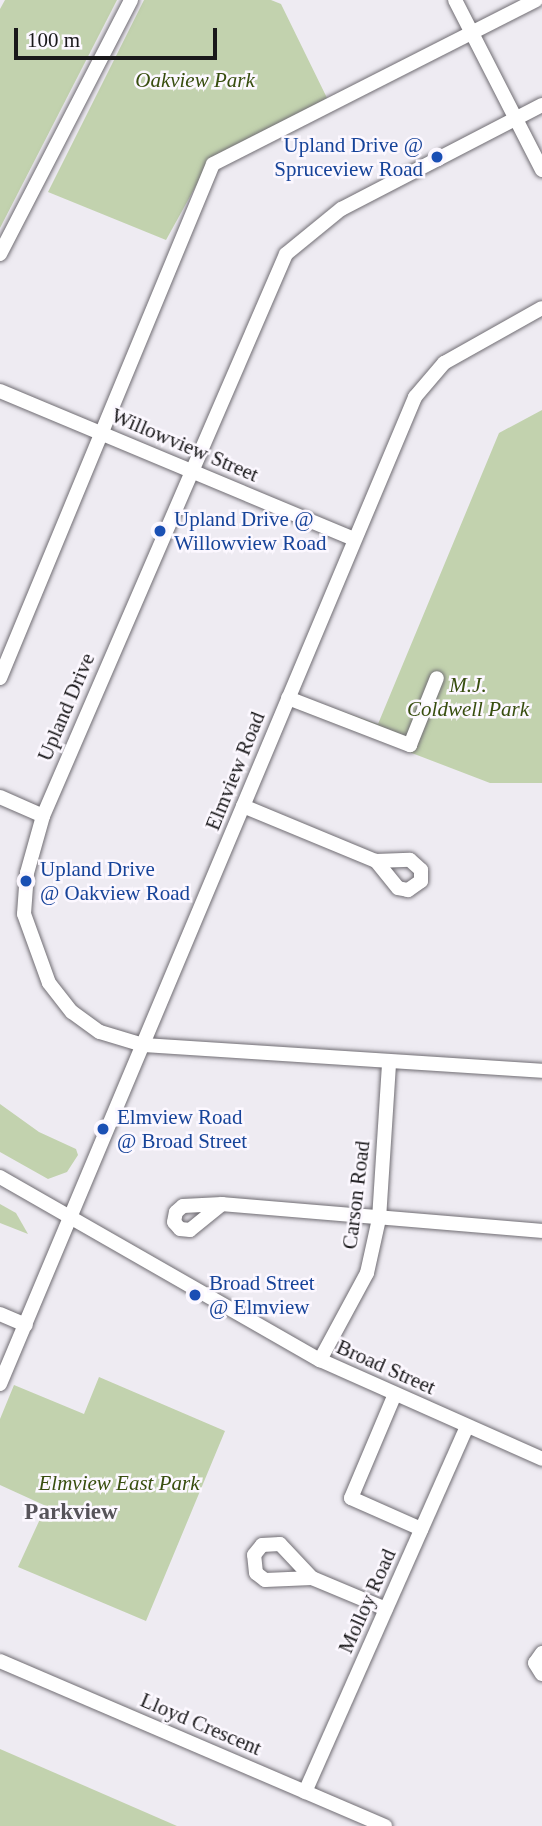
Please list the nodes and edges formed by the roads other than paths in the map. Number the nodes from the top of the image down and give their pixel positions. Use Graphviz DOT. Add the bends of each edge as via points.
graph roads {
  1 [pos="131,0"];
  2 [pos="455,0"];
  3 [pos="536,0"];
  4 [pos="472,33"];
  5 [pos="542,105"];
  6 [pos="516,119"];
  7 [pos="542,170"];
  8 [pos="0,254"];
  9 [pos="542,308"];
  10 [pos="0,391"];
  11 [pos="102,432"];
  12 [pos="190,471"];
  13 [pos="353,539"];
  14 [pos="0,678"];
  15 [pos="437,678"];
  16 [pos="288,698"];
  17 [pos="0,797"];
  18 [pos="243,806"];
  19 [pos="43,816"];
  20 [pos="376,861"];
  21 [pos="143,1045"];
  22 [pos="389,1064"];
  23 [pos="542,1071"];
  24 [pos="0,1177"];
  25 [pos="222,1205"];
  26 [pos="72,1216"];
  27 [pos="379,1219"];
  28 [pos="542,1231"];
  29 [pos="0,1314"];
  30 [pos="26,1325"];
  31 [pos="320,1360"];
  32 [pos="0,1384"];
  33 [pos="396,1394"];
  34 [pos="467,1426"];
  35 [pos="542,1458"];
  36 [pos="421,1529"];
  37 [pos="312,1578"];
  38 [pos="386,1609"];
  39 [pos="542,1653"];
  40 [pos="0,1661"];
  41 [pos="542,1674"];
  42 [pos="305,1792"];
  43 [pos="385,1826"];
  1 -- 8 [label="street"];
  2 -- 4 [label="street"];
  3 -- 4 [label="street"];
  4 -- 6 [label="street"];
  4 -- 11 [label="street" via="213,164"];
  5 -- 6 [label="street, Upland Drive"];
  6 -- 7 [label="street"];
  6 -- 12 [label="street, Upland Drive" via="341,209 286,254"];
  9 -- 13 [label="street, Elmview Road" via="444,363 415,397"];
  10 -- 11 [label="street, Willowview Street"];
  11 -- 12 [label="street, Willowview Street"];
  11 -- 14 [label="street"];
  12 -- 13 [label="street, Willowview Street"];
  12 -- 19 [label="street, Upland Drive"];
  13 -- 16 [label="street, Elmview Road"];
  15 -- 16 [label="street" via="410,745"];
  16 -- 18 [label="street, Elmview Road"];
  17 -- 19 [label="street"];
  18 -- 20 [label="street"];
  18 -- 21 [label="street, Elmview Road"];
  19 -- 21 [label="street, Upland Drive" via="27,873 24,915 49,983 72,1012 100,1032"];
  21 -- 22 [label="street, Upland Drive"];
  21 -- 26 [label="street, Elmview Road"];
  22 -- 23 [label="street, Upland Drive"];
  22 -- 27 [label="street, Carson Road"];
  24 -- 26 [label="street, Broad Street"];
  25 -- 27 [label="street"];
  26 -- 30 [label="street, Elmview Road"];
  26 -- 31 [label="street, Broad Street"];
  27 -- 28 [label="street"];
  27 -- 31 [label="street, Carson Road" via="367,1273"];
  29 -- 30 [label="street"];
  30 -- 32 [label="street, Elmview Road"];
  31 -- 33 [label="street, Broad Street"];
  33 -- 34 [label="street, Broad Street"];
  33 -- 36 [label="street" via="351,1498"];
  34 -- 35 [label="street, Broad Street"];
  34 -- 36 [label="street, Molloy Road"];
  36 -- 38 [label="street, Molloy Road"];
  37 -- 38 [label="street"];
  38 -- 42 [label="street, Molloy Road"];
  39 -- 41 [label="street" via="535,1663"];
  40 -- 42 [label="street, Lloyd Crescent"];
  42 -- 43 [label="street, Lloyd Crescent"];
}
